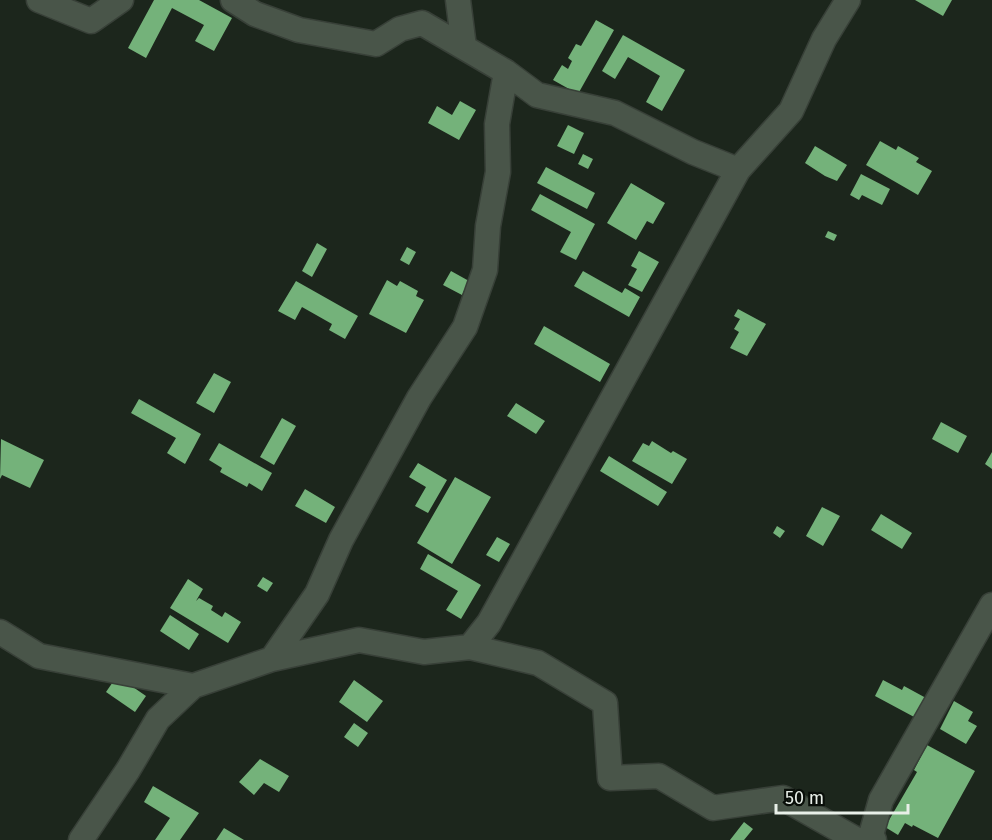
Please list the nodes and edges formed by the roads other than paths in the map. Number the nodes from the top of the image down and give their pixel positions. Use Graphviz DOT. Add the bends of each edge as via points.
graph roads {
  1 [pos="39,0"];
  2 [pos="121,0"];
  3 [pos="233,0"];
  4 [pos="458,0"];
  5 [pos="848,0"];
  6 [pos="464,47"];
  7 [pos="506,72"];
  8 [pos="738,170"];
  9 [pos="992,605"];
  10 [pos="0,632"];
  11 [pos="470,647"];
  12 [pos="272,659"];
  13 [pos="193,686"];
  14 [pos="81,840"];
  15 [pos="857,840"];
  16 [pos="874,840"];
  1 -- 2 [label="street" via="91,21"];
  3 -- 6 [label="street" via="255,15 299,30 376,44 400,29 422,23"];
  4 -- 6 [label="street"];
  5 -- 8 [label="street" via="824,39 791,111"];
  6 -- 7 [label="street"];
  7 -- 8 [label="street" via="537,95 615,112"];
  7 -- 12 [label="street" via="497,124 498,172 485,270 465,327 419,398 341,540 317,594"];
  8 -- 11 [label="street" via="489,623"];
  9 -- 16 [label="street" via="881,800 871,835"];
  10 -- 13 [label="street" via="39,656"];
  11 -- 12 [label="street" via="424,652 359,640"];
  11 -- 15 [label="street" via="538,663 604,703 610,778 659,776 713,807 783,798"];
  12 -- 13 [label="street"];
  13 -- 14 [label="street" via="158,719"];
}
